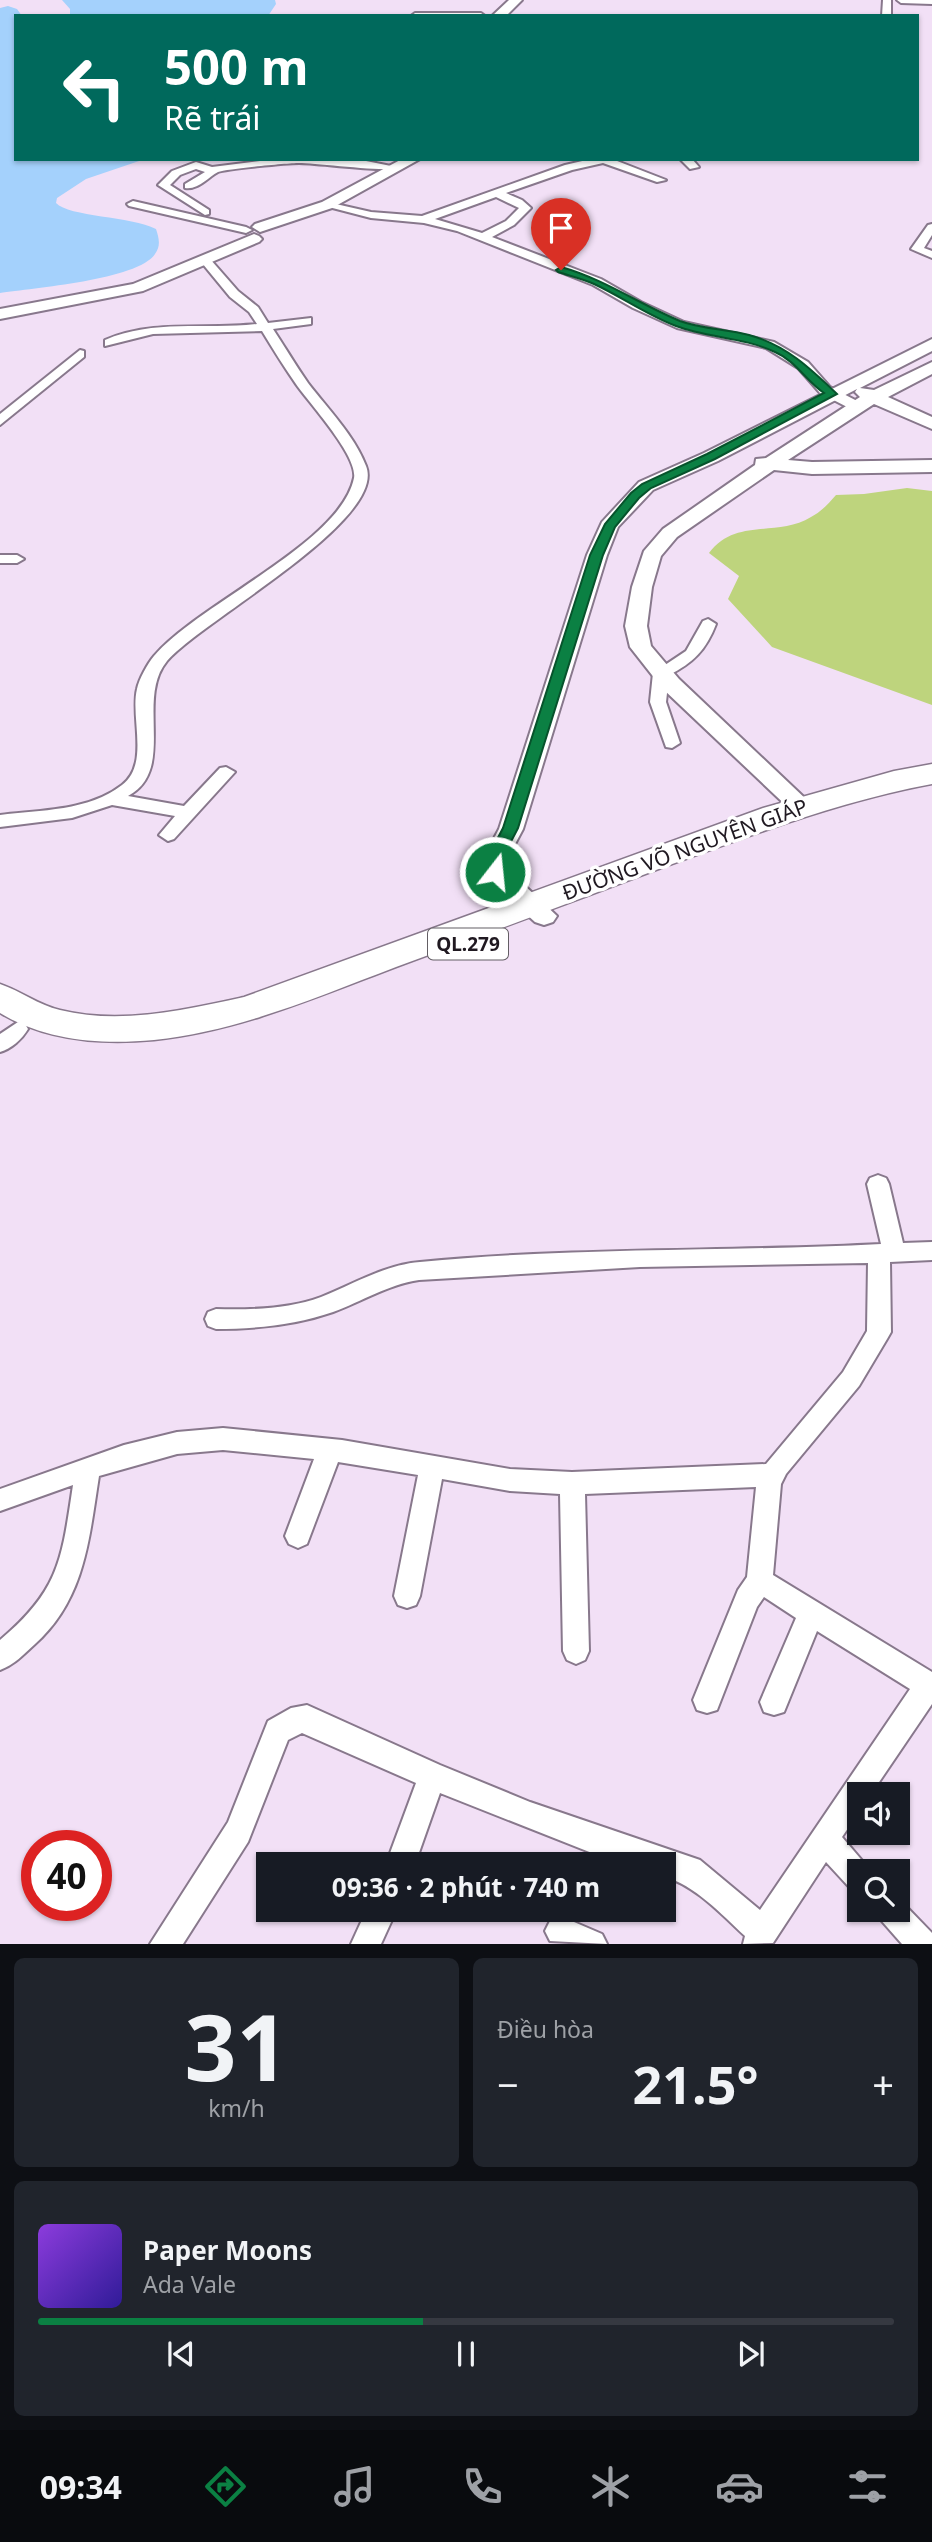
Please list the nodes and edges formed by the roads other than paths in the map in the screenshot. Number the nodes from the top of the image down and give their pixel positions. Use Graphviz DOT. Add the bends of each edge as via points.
graph roads {
  1 [pos="516,0"];
  2 [pos="901,0"];
  3 [pos="932,1"];
  4 [pos="500,14"];
  5 [pos="288,161"];
  6 [pos="318,161"];
  7 [pos="409,161"];
  8 [pos="600,161"];
  9 [pos="608,161"];
  10 [pos="396,168"];
  11 [pos="211,170"];
  12 [pos="661,180"];
  13 [pos="190,186"];
  14 [pos="498,194"];
  15 [pos="133,204"];
  16 [pos="320,207"];
  17 [pos="205,212"];
  18 [pos="425,219"];
  19 [pos="932,227"];
  20 [pos="255,233"];
  21 [pos="482,237"];
  22 [pos="932,255"];
  23 [pos="206,261"];
  24 [pos="0,308"];
  25 [pos="0,314"];
  26 [pos="307,321"];
  27 [pos="263,327"];
  28 [pos="109,343"];
  29 [pos="932,344"];
  30 [pos="80,354"];
  31 [pos="931,368"];
  32 [pos="832,394"];
  33 [pos="860,396"];
  34 [pos="0,421"];
  35 [pos="932,424"];
  36 [pos="711,457"];
  37 [pos="769,465"];
  38 [pos="932,466"];
  39 [pos="0,559"];
  40 [pos="17,559"];
  41 [pos="708,624"];
  42 [pos="661,673"];
  43 [pos="672,743"];
  44 [pos="226,772"];
  45 [pos="932,774"];
  46 [pos="932,788"];
  47 [pos="110,799"];
  48 [pos="802,807"];
  49 [pos="190,813"];
  50 [pos="0,821"];
  51 [pos="168,835"];
  52 [pos="538,910"];
  53 [pos="0,997"];
  54 [pos="6,1032"];
  55 [pos="878,1184"];
  56 [pos="932,1251"];
  57 [pos="887,1255"];
  58 [pos="216,1319"];
  59 [pos="330,1450"];
  60 [pos="432,1469"];
  61 [pos="88,1470"];
  62 [pos="774,1475"];
  63 [pos="572,1483"];
  64 [pos="0,1500"];
  65 [pos="298,1536"];
  66 [pos="760,1581"];
  67 [pos="407,1596"];
  68 [pos="811,1613"];
  69 [pos="576,1651"];
  70 [pos="0,1657"];
  71 [pos="931,1685"];
  72 [pos="707,1700"];
  73 [pos="774,1702"];
  74 [pos="432,1776"];
  75 [pos="824,1839"];
  76 [pos="404,1852"];
  77 [pos="847,1864"];
  78 [pos="376,1922"];
  79 [pos="902,1922"];
  80 [pos="560,1931"];
  81 [pos="760,1938"];
  82 [pos="165,1944"];
  83 [pos="366,1944"];
  84 [pos="592,1944"];
  85 [pos="922,1944"];
  1 -- 4 [label="street"];
  2 -- 3 [label="street"];
  5 -- 11 [label="street"];
  6 -- 10 [label="street"];
  7 -- 10 [label="street"];
  8 -- 14 [label="street" via="569,167"];
  9 -- 12 [label="street"];
  10 -- 16 [label="street"];
  11 -- 13 [label="street"];
  11 -- 17 [label="street" via="196,165 158,187"];
  14 -- 18 [label="street"];
  14 -- 21 [label="street" via="525,208 510,223"];
  15 -- 20 [label="street"];
  16 -- 18 [label="street"];
  16 -- 20 [label="street"];
  18 -- 21 [label="street"];
  19 -- 22 [label="street" via="917,249"];
  20 -- 23 [label="street"];
  20 -- 24 [label="street" via="122,285"];
  21 -- 32 [label="street" via="597,282 681,325 747,338 780,350"];
  23 -- 25 [label="street" via="137,288"];
  23 -- 27 [label="street" via="254,310"];
  26 -- 27 [label="street"];
  27 -- 28 [label="street" via="147,331"];
  27 -- 47 [label="street" via="342,436 361,477 351,503 334,524 160,659 145,688 144,767 130,788"];
  29 -- 33 [label="street"];
  30 -- 34 [label="street"];
  31 -- 33 [label="street"];
  32 -- 33 [label="street"];
  32 -- 36 [label="street"];
  33 -- 35 [label="street"];
  33 -- 37 [label="street"];
  36 -- 37 [label="street" via="728,463 746,460"];
  36 -- 52 [label="street" via="655,481 635,495 609,526 597,555 511,828 494,861 495,872"];
  37 -- 38 [label="street"];
  37 -- 42 [label="street" via="670,533 651,555 636,626 641,647"];
  39 -- 40 [label="street"];
  41 -- 42 [label="street" via="693,655"];
  42 -- 43 [label="street" via="658,702"];
  42 -- 48 [label="street"];
  44 -- 49 [label="street"];
  45 -- 48 [label="highway, ĐƯỜNG VÕ NGUYÊN GIÁP / QL.279" via="894,780"];
  46 -- 52 [label="highway, ĐƯỜNG VÕ NGUYÊN GIÁP / QL.279"];
  47 -- 49 [label="street"];
  47 -- 50 [label="street" via="72,812"];
  48 -- 52 [label="highway, ĐƯỜNG VÕ NGUYÊN GIÁP / QL.279"];
  49 -- 51 [label="street"];
  52 -- 53 [label="highway, ĐƯỜNG VÕ NGUYÊN GIÁP / QL.279" via="250,1008 198,1021 114,1030 56,1022"];
  52 -- 54 [label="highway, ĐƯỜNG VÕ NGUYÊN GIÁP / QL.279" via="249,1027 147,1047 109,1048 72,1046"];
  55 -- 57 [label="street"];
  56 -- 57 [label="street"];
  57 -- 58 [label="street" via="640,1258 419,1271 392,1275 326,1305 242,1320"];
  57 -- 62 [label="street" via="879,1332 851,1379"];
  59 -- 60 [label="street"];
  59 -- 61 [label="street" via="223,1439 177,1443"];
  59 -- 65 [label="street"];
  60 -- 63 [label="street"];
  60 -- 67 [label="street"];
  61 -- 64 [label="street"];
  61 -- 70 [label="street" via="61,1592 45,1616"];
  62 -- 63 [label="street"];
  62 -- 66 [label="street" via="767,1500"];
  63 -- 69 [label="street"];
  66 -- 68 [label="street"];
  66 -- 72 [label="street" via="747,1599"];
  68 -- 71 [label="street"];
  68 -- 73 [label="street"];
  71 -- 75 [label="street"];
  74 -- 76 [label="street"];
  74 -- 81 [label="street" via="597,1841 690,1870 726,1898"];
  74 -- 82 [label="street" via="307,1719 287,1723 278,1731 239,1832"];
  75 -- 77 [label="street"];
  75 -- 81 [label="street"];
  78 -- 83 [label="street"];
  79 -- 85 [label="street"];
  80 -- 84 [label="street"];
}
